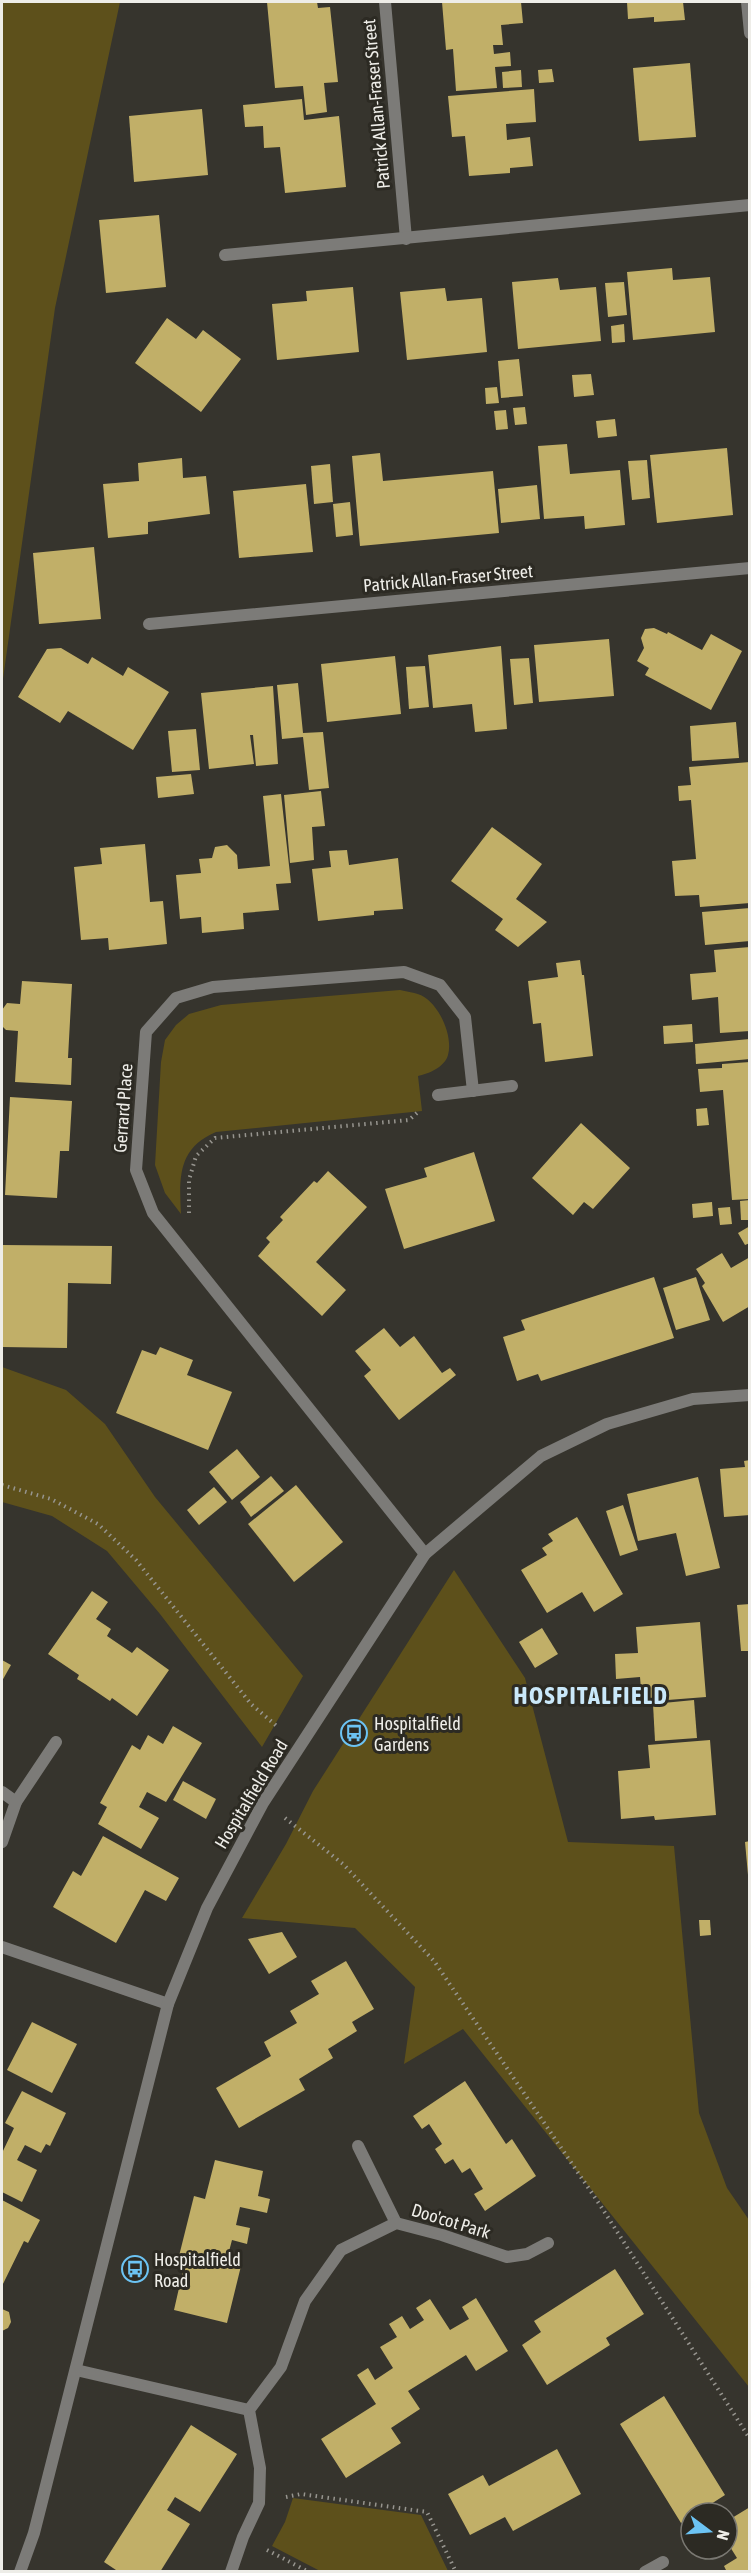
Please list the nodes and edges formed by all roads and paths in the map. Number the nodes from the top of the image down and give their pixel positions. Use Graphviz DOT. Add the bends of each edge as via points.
graph roads {
  1 [pos="385,2"];
  2 [pos="747,2"];
  3 [pos="750,33"];
  4 [pos="750,205"];
  5 [pos="406,239"];
  6 [pos="225,255"];
  7 [pos="750,568"];
  8 [pos="149,624"];
  9 [pos="512,1086"];
  10 [pos="473,1091"];
  11 [pos="438,1095"];
  12 [pos="181,1247"];
  13 [pos="750,1395"];
  14 [pos="2,1485"];
  15 [pos="425,1554"];
  16 [pos="56,1742"];
  17 [pos="300,1746"];
  18 [pos="2,1792"];
  19 [pos="16,1802"];
  20 [pos="263,1803"];
  21 [pos="2,1842"];
  22 [pos="2,1947"];
  23 [pos="168,2004"];
  24 [pos="358,2146"];
  25 [pos="396,2223"];
  26 [pos="548,2243"];
  27 [pos="76,2370"];
  28 [pos="249,2410"];
  29 [pos="750,2439"];
  30 [pos="259,2503"];
  31 [pos="243,2537"];
  32 [pos="663,2562"];
  33 [pos="20,2571"];
  34 [pos="231,2571"];
  35 [pos="309,2571"];
  36 [pos="456,2571"];
  37 [pos="645,2571"];
  1 -- 5 [label="street, Patrick Allan-Fraser Street"];
  2 -- 3 [label="street"];
  4 -- 5 [label="street"];
  5 -- 6 [label="street"];
  7 -- 8 [label="street, Patrick Allan-Fraser Street"];
  9 -- 10 [label="street"];
  10 -- 11 [label="street"];
  10 -- 12 [label="street, Gerrard Place" via="465,1017 440,985 404,972 213,987 176,998 146,1032 136,1170 153,1213"];
  11 -- 12 [label="path" via="409,1120 215,1138 196,1156 189,1180 189,1213"];
  12 -- 15 [label="street, Gerrard Place"];
  13 -- 15 [label="street, Hospitalfield Road" via="693,1399 618,1421 541,1456"];
  14 -- 17 [label="path" via="51,1499 98,1524 136,1560 251,1704"];
  15 -- 17 [label="street, Hospitalfield Road"];
  16 -- 19 [label="street"];
  17 -- 20 [label="street, Hospitalfield Road"];
  18 -- 19 [label="street"];
  19 -- 21 [label="street"];
  20 -- 23 [label="street, Hospitalfield Road" via="207,1908"];
  20 -- 29 [label="path" via="344,1864 434,1961 600,2205"];
  22 -- 23 [label="street"];
  23 -- 27 [label="street, Hospitalfield Road"];
  24 -- 25 [label="street"];
  25 -- 26 [label="street, Doo'cot Park" via="507,2257 527,2254"];
  25 -- 28 [label="street, Doo'cot Park" via="341,2250 305,2301 280,2367"];
  27 -- 28 [label="street"];
  27 -- 33 [label="street, Hospitalfield Road" via="34,2533"];
  28 -- 30 [label="street" via="260,2468"];
  30 -- 31 [label="street"];
  30 -- 36 [label="path" via="302,2494 427,2512"];
  31 -- 34 [label="street"];
  31 -- 35 [label="path"];
  32 -- 37 [label="street"];
}
